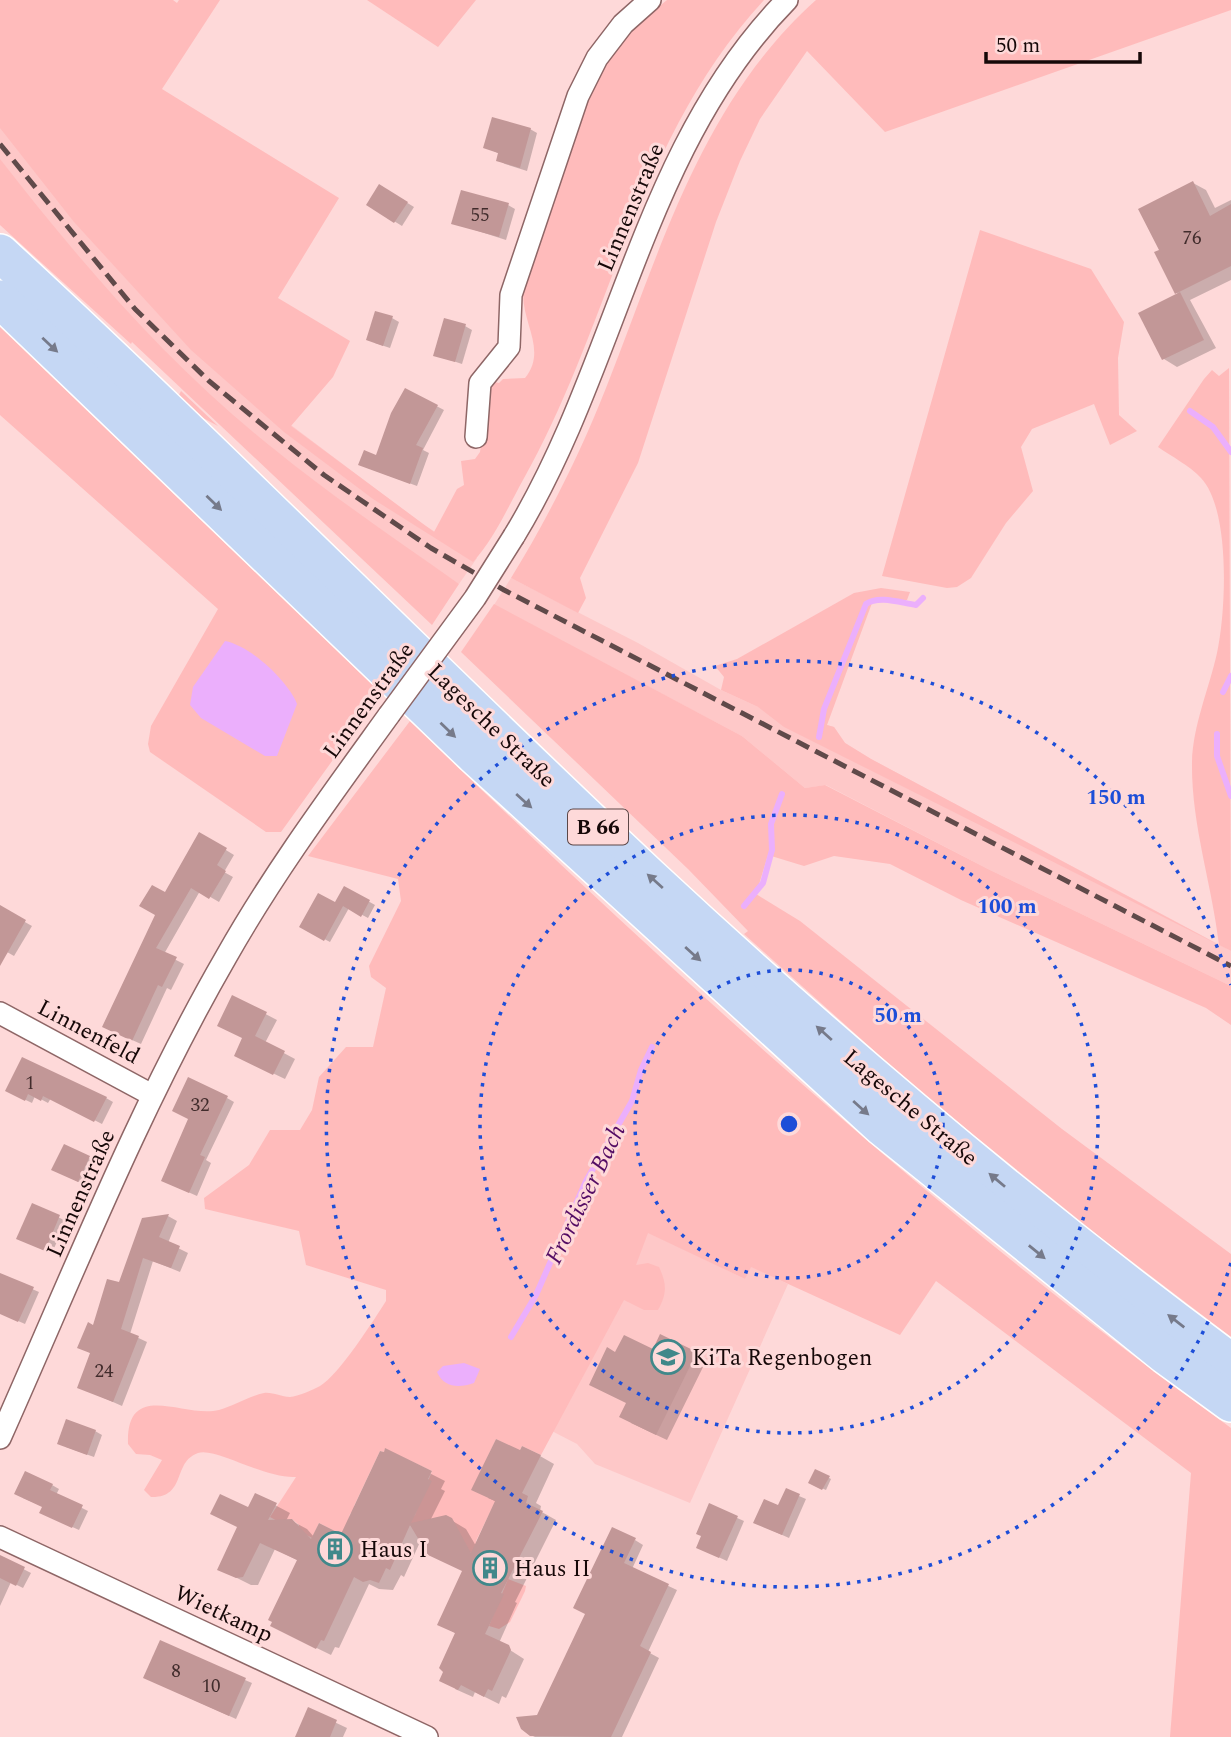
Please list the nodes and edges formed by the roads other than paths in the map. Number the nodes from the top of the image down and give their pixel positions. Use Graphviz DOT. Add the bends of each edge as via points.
graph roads {
  1 [pos="650,0"];
  2 [pos="787,0"];
  3 [pos="0,253"];
  4 [pos="0,299"];
  5 [pos="476,437"];
  6 [pos="0,1013"];
  7 [pos="152,1095"];
  8 [pos="1231,1362"];
  9 [pos="1231,1403"];
  10 [pos="0,1438"];
  11 [pos="0,1537"];
  12 [pos="426,1737"];
  1 -- 5 [label="street" via="623,24 597,58 578,96 509,304 509,347 480,383"];
  2 -- 7 [label="street, Linnenstraße, bridge" via="738,54 694,127 648,227 573,419 514,536 475,598 287,856 225,958"];
  8 -- 3 [label="highway, Lagesche Straße / B 66, one-way" via="1028,1206 858,1063 650,877"];
  4 -- 9 [label="highway, Lagesche Straße / B 66, one-way" via="474,755 882,1127"];
  6 -- 7 [label="street, Linnenfeld"];
  7 -- 10 [label="street, Linnenstraße"];
  11 -- 12 [label="street, Wietkamp"];
}
